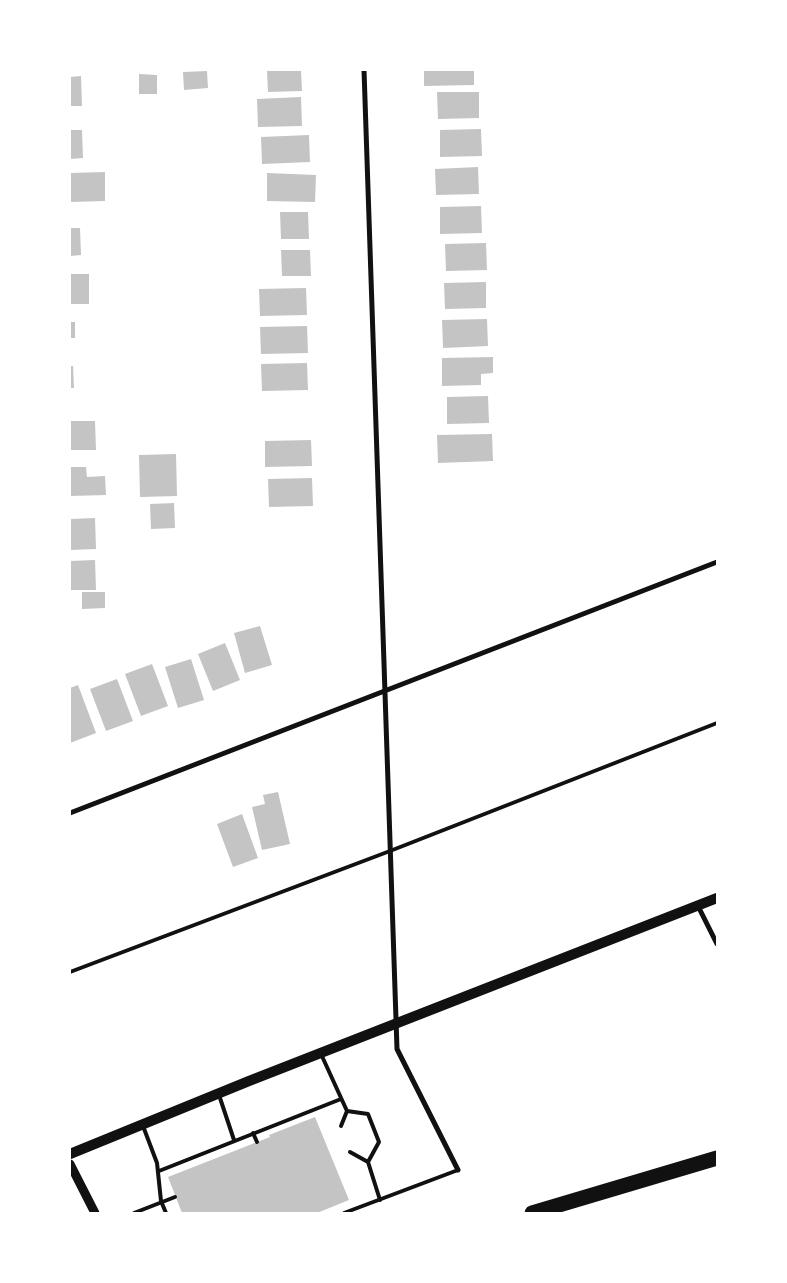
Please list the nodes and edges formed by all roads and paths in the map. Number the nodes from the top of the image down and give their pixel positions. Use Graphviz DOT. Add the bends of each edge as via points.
graph roads {
  1 [pos="364,70"];
  2 [pos="717,562"];
  3 [pos="385,691"];
  4 [pos="717,722"];
  5 [pos="70,813"];
  6 [pos="390,851"];
  7 [pos="717,898"];
  8 [pos="698,906"];
  9 [pos="717,944"];
  10 [pos="70,972"];
  11 [pos="396,1023"];
  12 [pos="320,1053"];
  13 [pos="218,1093"];
  14 [pos="341,1098"];
  15 [pos="347,1111"];
  16 [pos="142,1124"];
  17 [pos="341,1126"];
  18 [pos="253,1133"];
  19 [pos="234,1140"];
  20 [pos="257,1142"];
  21 [pos="350,1152"];
  22 [pos="70,1154"];
  23 [pos="717,1158"];
  24 [pos="368,1162"];
  25 [pos="70,1164"];
  26 [pos="159,1170"];
  27 [pos="458,1170"];
  28 [pos="175,1197"];
  29 [pos="380,1200"];
  30 [pos="161,1201"];
  31 [pos="95,1213"];
  32 [pos="134,1213"];
  33 [pos="166,1213"];
  34 [pos="344,1213"];
  35 [pos="532,1213"];
  1 -- 3 [label="street"];
  2 -- 3 [label="street"];
  3 -- 5 [label="street"];
  3 -- 6 [label="street"];
  4 -- 6 [label="lane"];
  6 -- 10 [label="lane"];
  6 -- 11 [label="street"];
  7 -- 8 [label="main road"];
  8 -- 9 [label="street"];
  8 -- 11 [label="main road"];
  11 -- 12 [label="main road"];
  11 -- 27 [label="street" via="397,1049"];
  12 -- 13 [label="main road"];
  12 -- 14 [label="lane"];
  13 -- 16 [label="main road"];
  13 -- 19 [label="lane"];
  14 -- 15 [label="lane"];
  14 -- 18 [label="lane"];
  15 -- 17 [label="lane"];
  15 -- 24 [label="lane" via="368,1114 379,1142"];
  16 -- 22 [label="main road"];
  16 -- 26 [label="lane"];
  18 -- 19 [label="lane"];
  18 -- 20 [label="lane"];
  19 -- 26 [label="lane"];
  21 -- 24 [label="lane"];
  23 -- 35 [label="highway"];
  24 -- 29 [label="lane"];
  25 -- 31 [label="street"];
  26 -- 30 [label="lane"];
  27 -- 29 [label="lane"];
  28 -- 30 [label="lane"];
  29 -- 34 [label="lane"];
  30 -- 32 [label="lane"];
  30 -- 33 [label="lane"];
}
